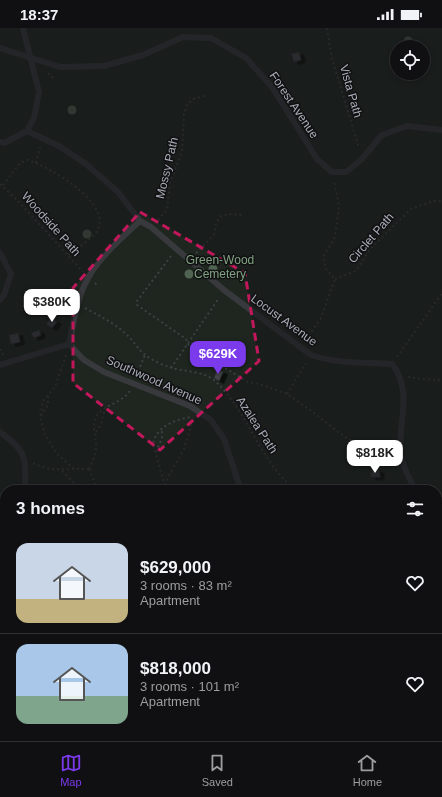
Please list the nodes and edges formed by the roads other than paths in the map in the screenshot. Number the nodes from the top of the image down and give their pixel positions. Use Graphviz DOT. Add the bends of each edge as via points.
graph roads {
  1 [pos="23,28"];
  2 [pos="0,48"];
  3 [pos="30,58"];
  4 [pos="442,130"];
  5 [pos="27,131"];
  6 [pos="1,144"];
  7 [pos="140,221"];
  8 [pos="0,253"];
  9 [pos="0,300"];
  10 [pos="69,344"];
  11 [pos="0,365"];
  12 [pos="0,432"];
  13 [pos="25,485"];
  14 [pos="239,485"];
  15 [pos="413,485"];
  1 -- 3 [label="lane"];
  2 -- 3 [label="lane, Forest Avenue"];
  3 -- 4 [label="lane, Forest Avenue" via="60,67 104,66 143,55 183,37 211,38 246,58 272,87 317,159 332,172 346,172 382,135 407,126"];
  3 -- 5 [label="lane" via="39,92 34,118"];
  5 -- 6 [label="lane"];
  5 -- 7 [label="lane, Locust Avenue" via="59,146 86,164 118,192"];
  7 -- 10 [label="lane" via="88,278 78,304"];
  7 -- 15 [label="lane, Locust Avenue" via="177,248 224,290 311,355 341,362 392,364 400,375 404,397 401,456"];
  8 -- 9 [label="lane" via="11,274"];
  10 -- 11 [label="lane"];
  10 -- 14 [label="lane, Southwood Avenue" via="84,360 104,372 190,406 211,420 224,439"];
  12 -- 13 [label="lane" via="16,443 25,459"];
}
